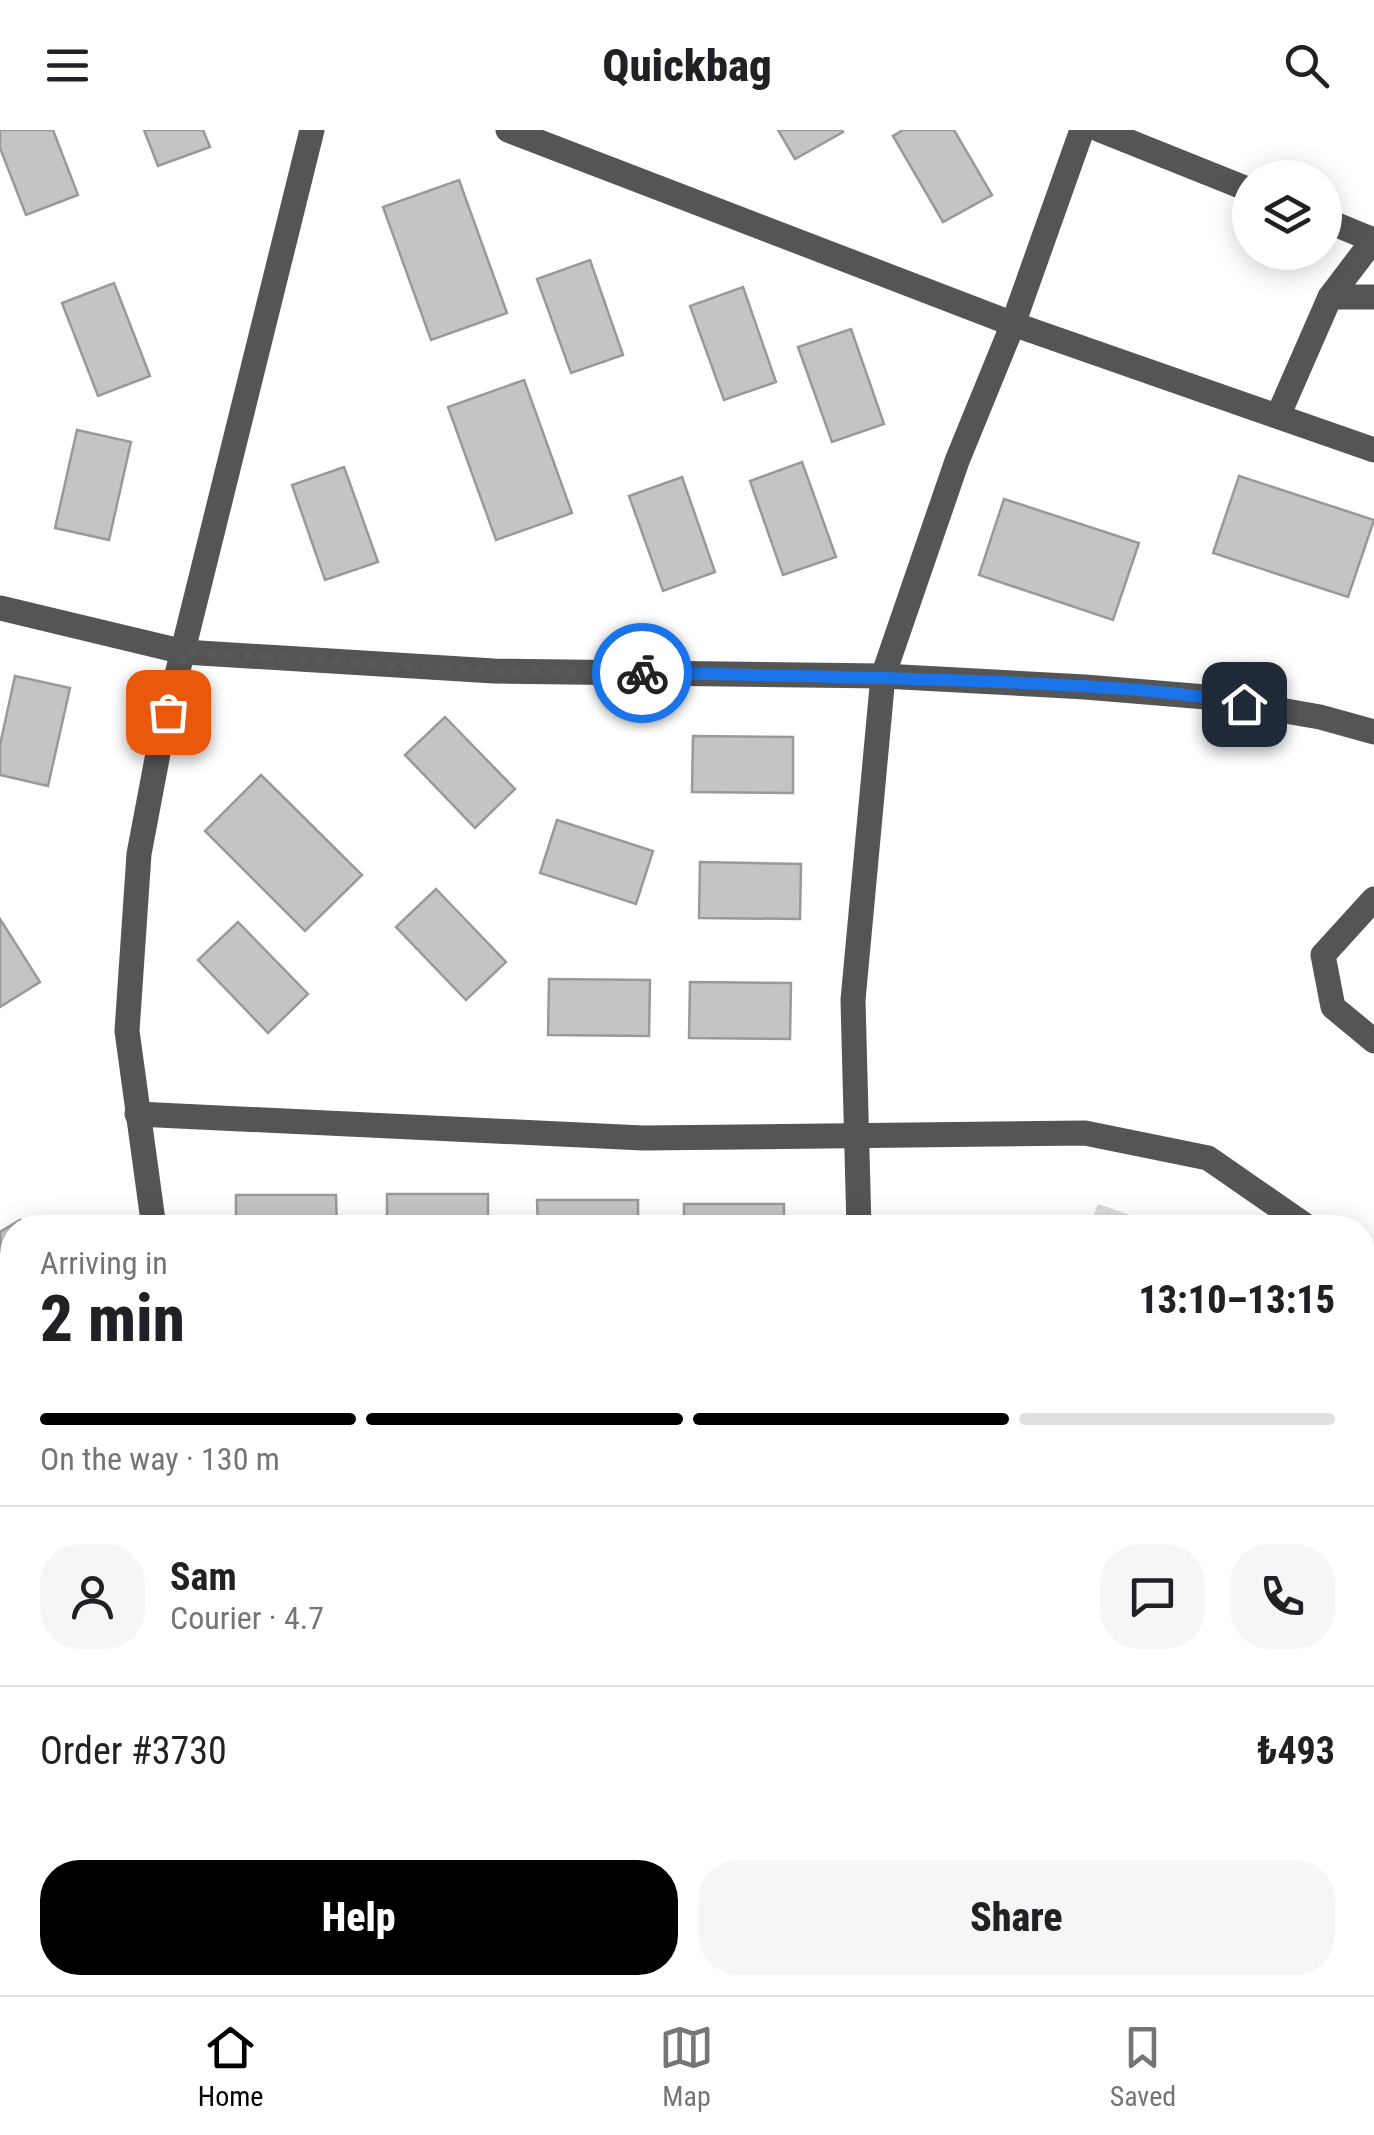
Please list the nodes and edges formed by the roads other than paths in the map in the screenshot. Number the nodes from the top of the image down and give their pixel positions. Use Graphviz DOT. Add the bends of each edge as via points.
graph roads {
  1 [pos="312,130"];
  2 [pos="508,130"];
  3 [pos="1082,130"];
  4 [pos="1100,130"];
  5 [pos="1232,183"];
  6 [pos="1342,227"];
  7 [pos="1374,239"];
  8 [pos="1330,296"];
  9 [pos="1374,297"];
  10 [pos="1013,324"];
  11 [pos="1278,416"];
  12 [pos="1374,450"];
  13 [pos="0,608"];
  14 [pos="184,652"];
  15 [pos="882,676"];
  16 [pos="1374,732"];
  17 [pos="1374,899"];
  18 [pos="1374,1042"];
  19 [pos="137,1114"];
  20 [pos="857,1137"];
  21 [pos="152,1215"];
  22 [pos="859,1215"];
  23 [pos="1290,1215"];
  1 -- 14 [label="street"];
  2 -- 10 [label="street"];
  3 -- 10 [label="street"];
  4 -- 5 [label="street"];
  6 -- 7 [label="street"];
  7 -- 8 [label="street"];
  8 -- 9 [label="street"];
  8 -- 11 [label="street"];
  10 -- 11 [label="street"];
  10 -- 15 [label="street" via="956,461"];
  11 -- 12 [label="street"];
  13 -- 14 [label="street"];
  14 -- 15 [label="street" via="494,671"];
  14 -- 19 [label="street" via="138,854 126,1031"];
  15 -- 16 [label="street" via="1206,696"];
  15 -- 20 [label="street" via="853,1000"];
  17 -- 18 [label="street" via="1323,955 1333,1007"];
  19 -- 20 [label="street" via="643,1138"];
  19 -- 21 [label="street"];
  20 -- 22 [label="street"];
  20 -- 23 [label="street" via="1085,1133 1208,1158"];
}
